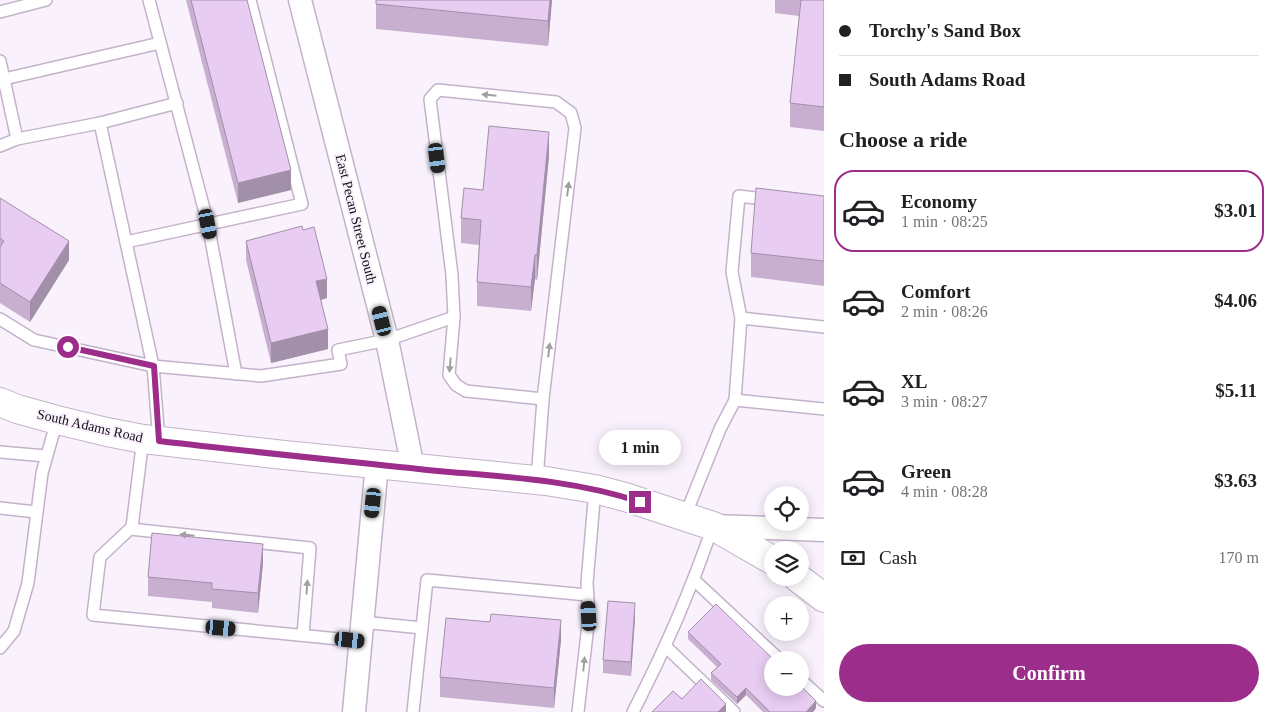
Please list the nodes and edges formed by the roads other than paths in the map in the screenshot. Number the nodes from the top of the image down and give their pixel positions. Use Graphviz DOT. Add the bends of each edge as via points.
graph roads {
  1 [pos="46,0"];
  2 [pos="149,0"];
  3 [pos="250,0"];
  4 [pos="300,0"];
  5 [pos="0,12"];
  6 [pos="160,43"];
  7 [pos="0,61"];
  8 [pos="4,79"];
  9 [pos="177,103"];
  10 [pos="100,123"];
  11 [pos="17,139"];
  12 [pos="0,146"];
  13 [pos="786,201"];
  14 [pos="208,224"];
  15 [pos="126,242"];
  16 [pos="454,317"];
  17 [pos="741,318"];
  18 [pos="0,319"];
  19 [pos="824,327"];
  20 [pos="387,340"];
  21 [pos="154,366"];
  22 [pos="236,374"];
  23 [pos="543,399"];
  24 [pos="734,400"];
  25 [pos="0,402"];
  26 [pos="824,409"];
  27 [pos="57,420"];
  28 [pos="151,440"];
  29 [pos="0,452"];
  30 [pos="46,456"];
  31 [pos="377,464"];
  32 [pos="413,468"];
  33 [pos="537,480"];
  34 [pos="595,489"];
  35 [pos="0,508"];
  36 [pos="36,512"];
  37 [pos="685,516"];
  38 [pos="714,526"];
  39 [pos="130,529"];
  40 [pos="824,530"];
  41 [pos="764,555"];
  42 [pos="694,580"];
  43 [pos="808,586"];
  44 [pos="587,595"];
  45 [pos="824,598"];
  46 [pos="422,628"];
  47 [pos="361,632"];
  48 [pos="303,636"];
  49 [pos="665,646"];
  50 [pos="0,648"];
  51 [pos="770,651"];
  52 [pos="809,687"];
  53 [pos="824,701"];
  54 [pos="354,712"];
  55 [pos="413,712"];
  56 [pos="578,712"];
  57 [pos="633,712"];
  58 [pos="734,712"];
  1 -- 5 [label="lane"];
  2 -- 6 [label="lane"];
  3 -- 14 [label="lane" via="302,204"];
  4 -- 20 [label="street, East Pecan Street South"];
  6 -- 8 [label="lane"];
  6 -- 9 [label="lane"];
  7 -- 8 [label="lane"];
  8 -- 11 [label="lane"];
  9 -- 10 [label="lane"];
  9 -- 14 [label="lane"];
  10 -- 11 [label="lane"];
  10 -- 15 [label="lane"];
  11 -- 12 [label="lane"];
  13 -- 17 [label="lane" via="739,196 732,272"];
  14 -- 15 [label="lane"];
  14 -- 22 [label="lane"];
  15 -- 21 [label="lane"];
  16 -- 20 [label="lane"];
  16 -- 23 [label="lane, one-way" via="449,375 456,385 466,391"];
  23 -- 16 [label="lane, one-way" via="575,128 571,113 556,102 438,90 430,99 452,275"];
  17 -- 19 [label="lane"];
  17 -- 24 [label="lane"];
  18 -- 21 [label="lane" via="34,340"];
  20 -- 22 [label="lane" via="338,350 341,364 260,376"];
  20 -- 32 [label="street, East Pecan Street South"];
  21 -- 22 [label="lane"];
  21 -- 28 [label="lane"];
  23 -- 33 [label="lane"];
  24 -- 26 [label="lane"];
  24 -- 37 [label="lane"];
  25 -- 27 [label="main road, South Adams Road"];
  27 -- 28 [label="main road, South Adams Road"];
  27 -- 30 [label="lane"];
  28 -- 31 [label="main road, South Adams Road"];
  28 -- 39 [label="lane"];
  29 -- 30 [label="lane"];
  30 -- 36 [label="lane"];
  31 -- 32 [label="main road, South Adams Road"];
  31 -- 47 [label="street"];
  32 -- 33 [label="main road, South Adams Road"];
  33 -- 34 [label="main road, South Adams Road"];
  34 -- 37 [label="main road, South Adams Road"];
  34 -- 44 [label="lane"];
  35 -- 36 [label="lane"];
  36 -- 50 [label="lane" via="28,584 14,631"];
  37 -- 38 [label="main road, South Adams Road"];
  38 -- 40 [label="street, South Adams Road"];
  38 -- 41 [label="main road, South Adams Road"];
  38 -- 42 [label="lane"];
  48 -- 39 [label="lane, one-way" via="310,548"];
  39 -- 48 [label="lane" via="100,557 93,615"];
  42 -- 49 [label="lane"];
  42 -- 51 [label="lane"];
  43 -- 45 [label="main road"];
  44 -- 46 [label="lane" via="427,580"];
  56 -- 44 [label="lane, one-way" via="589,616"];
  46 -- 47 [label="lane"];
  46 -- 55 [label="lane"];
  47 -- 48 [label="lane"];
  47 -- 54 [label="street"];
  49 -- 57 [label="lane"];
  49 -- 58 [label="lane"];
  52 -- 53 [label="lane"];
}
